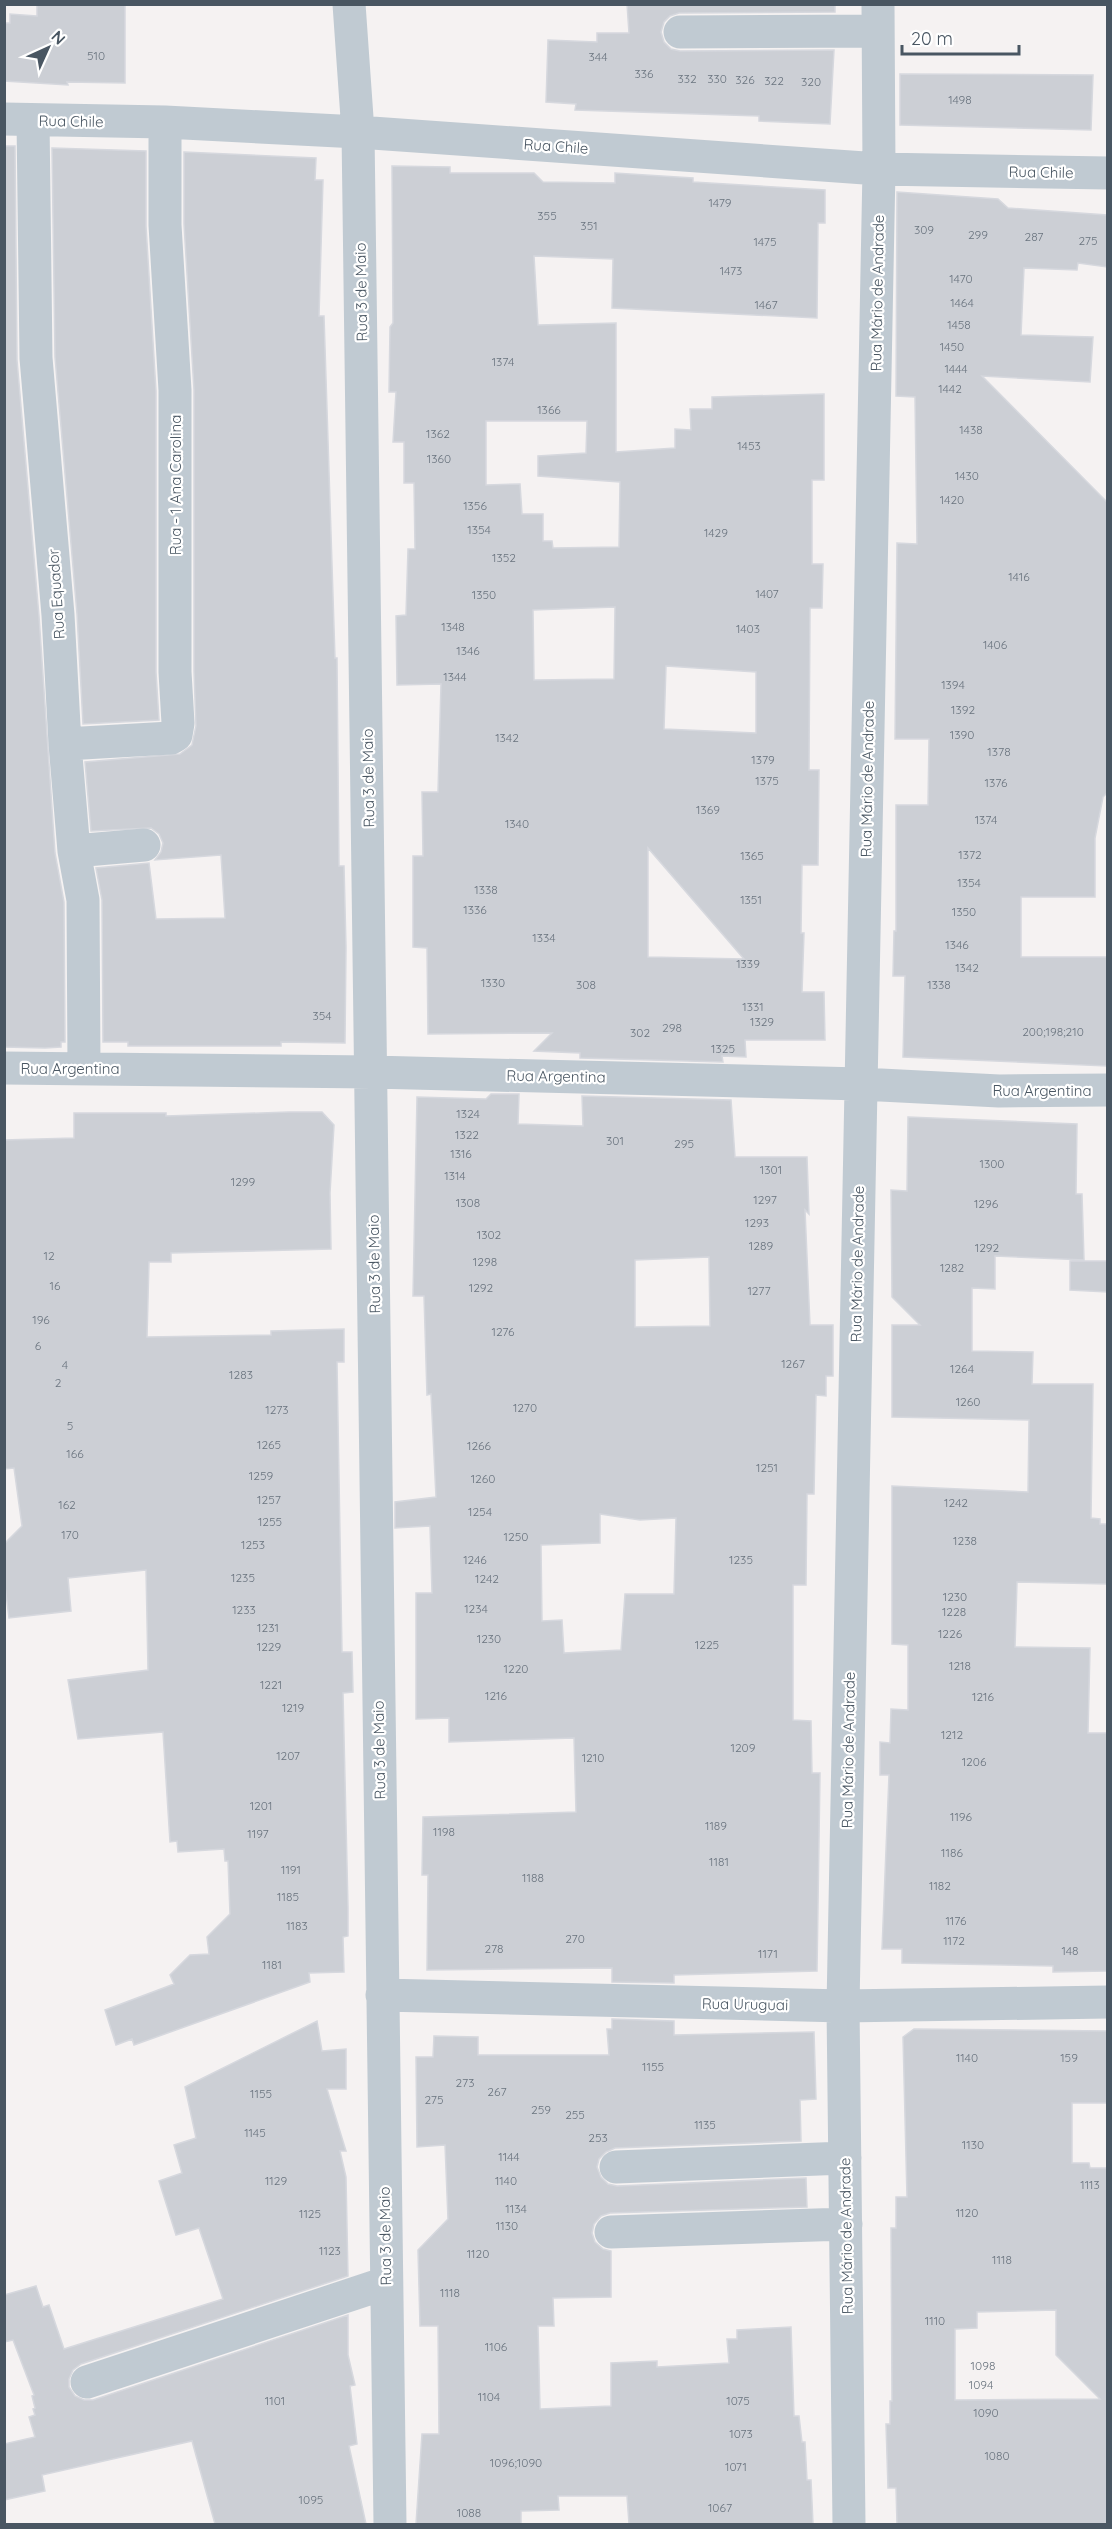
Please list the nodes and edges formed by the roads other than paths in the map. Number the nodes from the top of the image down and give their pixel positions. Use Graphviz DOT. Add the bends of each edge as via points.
graph roads {
  1 [pos="349,4"];
  2 [pos="878,18"];
  3 [pos="680,33"];
  4 [pos="19,120"];
  5 [pos="165,122"];
  6 [pos="358,132"];
  7 [pos="879,169"];
  8 [pos="1107,173"];
  9 [pos="65,744"];
  10 [pos="144,845"];
  11 [pos="74,850"];
  12 [pos="84,1067"];
  13 [pos="4,1068"];
  14 [pos="372,1072"];
  15 [pos="861,1083"];
  16 [pos="1107,1090"];
  17 [pos="382,1995"];
  18 [pos="1107,2002"];
  19 [pos="843,2006"];
  20 [pos="845,2158"];
  21 [pos="616,2167"];
  22 [pos="846,2224"];
  23 [pos="611,2232"];
  24 [pos="386,2283"];
  25 [pos="87,2382"];
  26 [pos="390,2524"];
  27 [pos="849,2524"];
  1 -- 6 [label="street, Rua 3 de Maio"];
  2 -- 3 [label="street"];
  2 -- 7 [label="street, Rua Mário de Andrade"];
  4 -- 5 [label="street, Rua Chile"];
  4 -- 9 [label="street, Rua Equador"];
  5 -- 6 [label="street, Rua Chile"];
  5 -- 9 [label="street, Rua - 1 Ana Carolina" via="165,225 175,390 178,723 176,735 171,738"];
  6 -- 7 [label="street, Rua Chile"];
  6 -- 14 [label="street, Rua 3 de Maio"];
  7 -- 8 [label="street, Rua Chile"];
  7 -- 15 [label="street, Rua Mário de Andrade"];
  9 -- 11 [label="street, Rua Equador"];
  10 -- 11 [label="street"];
  11 -- 12 [label="street, Rua Equador" via="83,900"];
  12 -- 13 [label="street, Rua Argentina"];
  12 -- 14 [label="street, Rua Argentina"];
  14 -- 15 [label="street, Rua Argentina"];
  14 -- 17 [label="street, Rua 3 de Maio"];
  15 -- 16 [label="street, Rua Argentina" via="999,1091"];
  15 -- 19 [label="street, Rua Mário de Andrade"];
  17 -- 19 [label="street, Rua Uruguai"];
  17 -- 24 [label="street, Rua 3 de Maio"];
  18 -- 19 [label="street, Rua Uruguai"];
  19 -- 20 [label="street, Rua Mário de Andrade"];
  20 -- 21 [label="street"];
  20 -- 22 [label="street, Rua Mário de Andrade"];
  22 -- 23 [label="street"];
  22 -- 27 [label="street, Rua Mário de Andrade"];
  24 -- 25 [label="street"];
  24 -- 26 [label="street, Rua 3 de Maio"];
}
